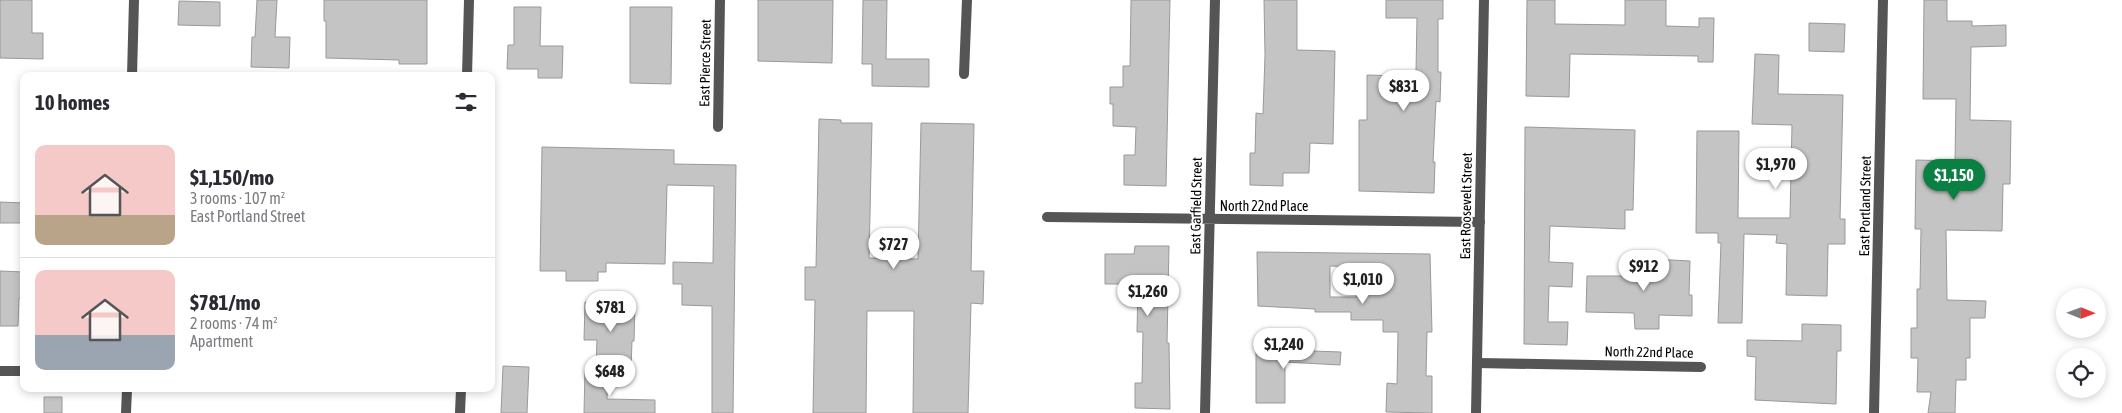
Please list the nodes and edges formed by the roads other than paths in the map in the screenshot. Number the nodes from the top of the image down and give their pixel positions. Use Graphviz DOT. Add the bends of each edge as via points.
graph roads {
  1 [pos="134,0"];
  2 [pos="469,0"];
  3 [pos="720,0"];
  4 [pos="967,0"];
  5 [pos="1215,0"];
  6 [pos="1484,0"];
  7 [pos="1883,0"];
  8 [pos="132,72"];
  9 [pos="468,72"];
  10 [pos="964,74"];
  11 [pos="718,127"];
  12 [pos="1047,217"];
  13 [pos="1210,220"];
  14 [pos="1480,222"];
  15 [pos="1477,363"];
  16 [pos="1701,367"];
  17 [pos="0,371"];
  18 [pos="20,371"];
  19 [pos="127,392"];
  20 [pos="461,392"];
  21 [pos="126,413"];
  22 [pos="460,413"];
  23 [pos="1205,413"];
  24 [pos="1476,413"];
  25 [pos="1874,413"];
  1 -- 8 [label="street"];
  2 -- 9 [label="street"];
  3 -- 11 [label="street, East Pierce Street"];
  4 -- 10 [label="street"];
  5 -- 13 [label="street, East Garfield Street"];
  6 -- 14 [label="street, East Roosevelt Street"];
  7 -- 25 [label="street, East Portland Street"];
  12 -- 13 [label="street, North 22nd Place"];
  13 -- 14 [label="street, North 22nd Place"];
  13 -- 23 [label="street, East Garfield Street"];
  14 -- 15 [label="street, East Roosevelt Street"];
  15 -- 16 [label="street, North 22nd Place"];
  15 -- 24 [label="street, East Roosevelt Street"];
  17 -- 18 [label="street"];
  19 -- 21 [label="street"];
  20 -- 22 [label="street"];
}
